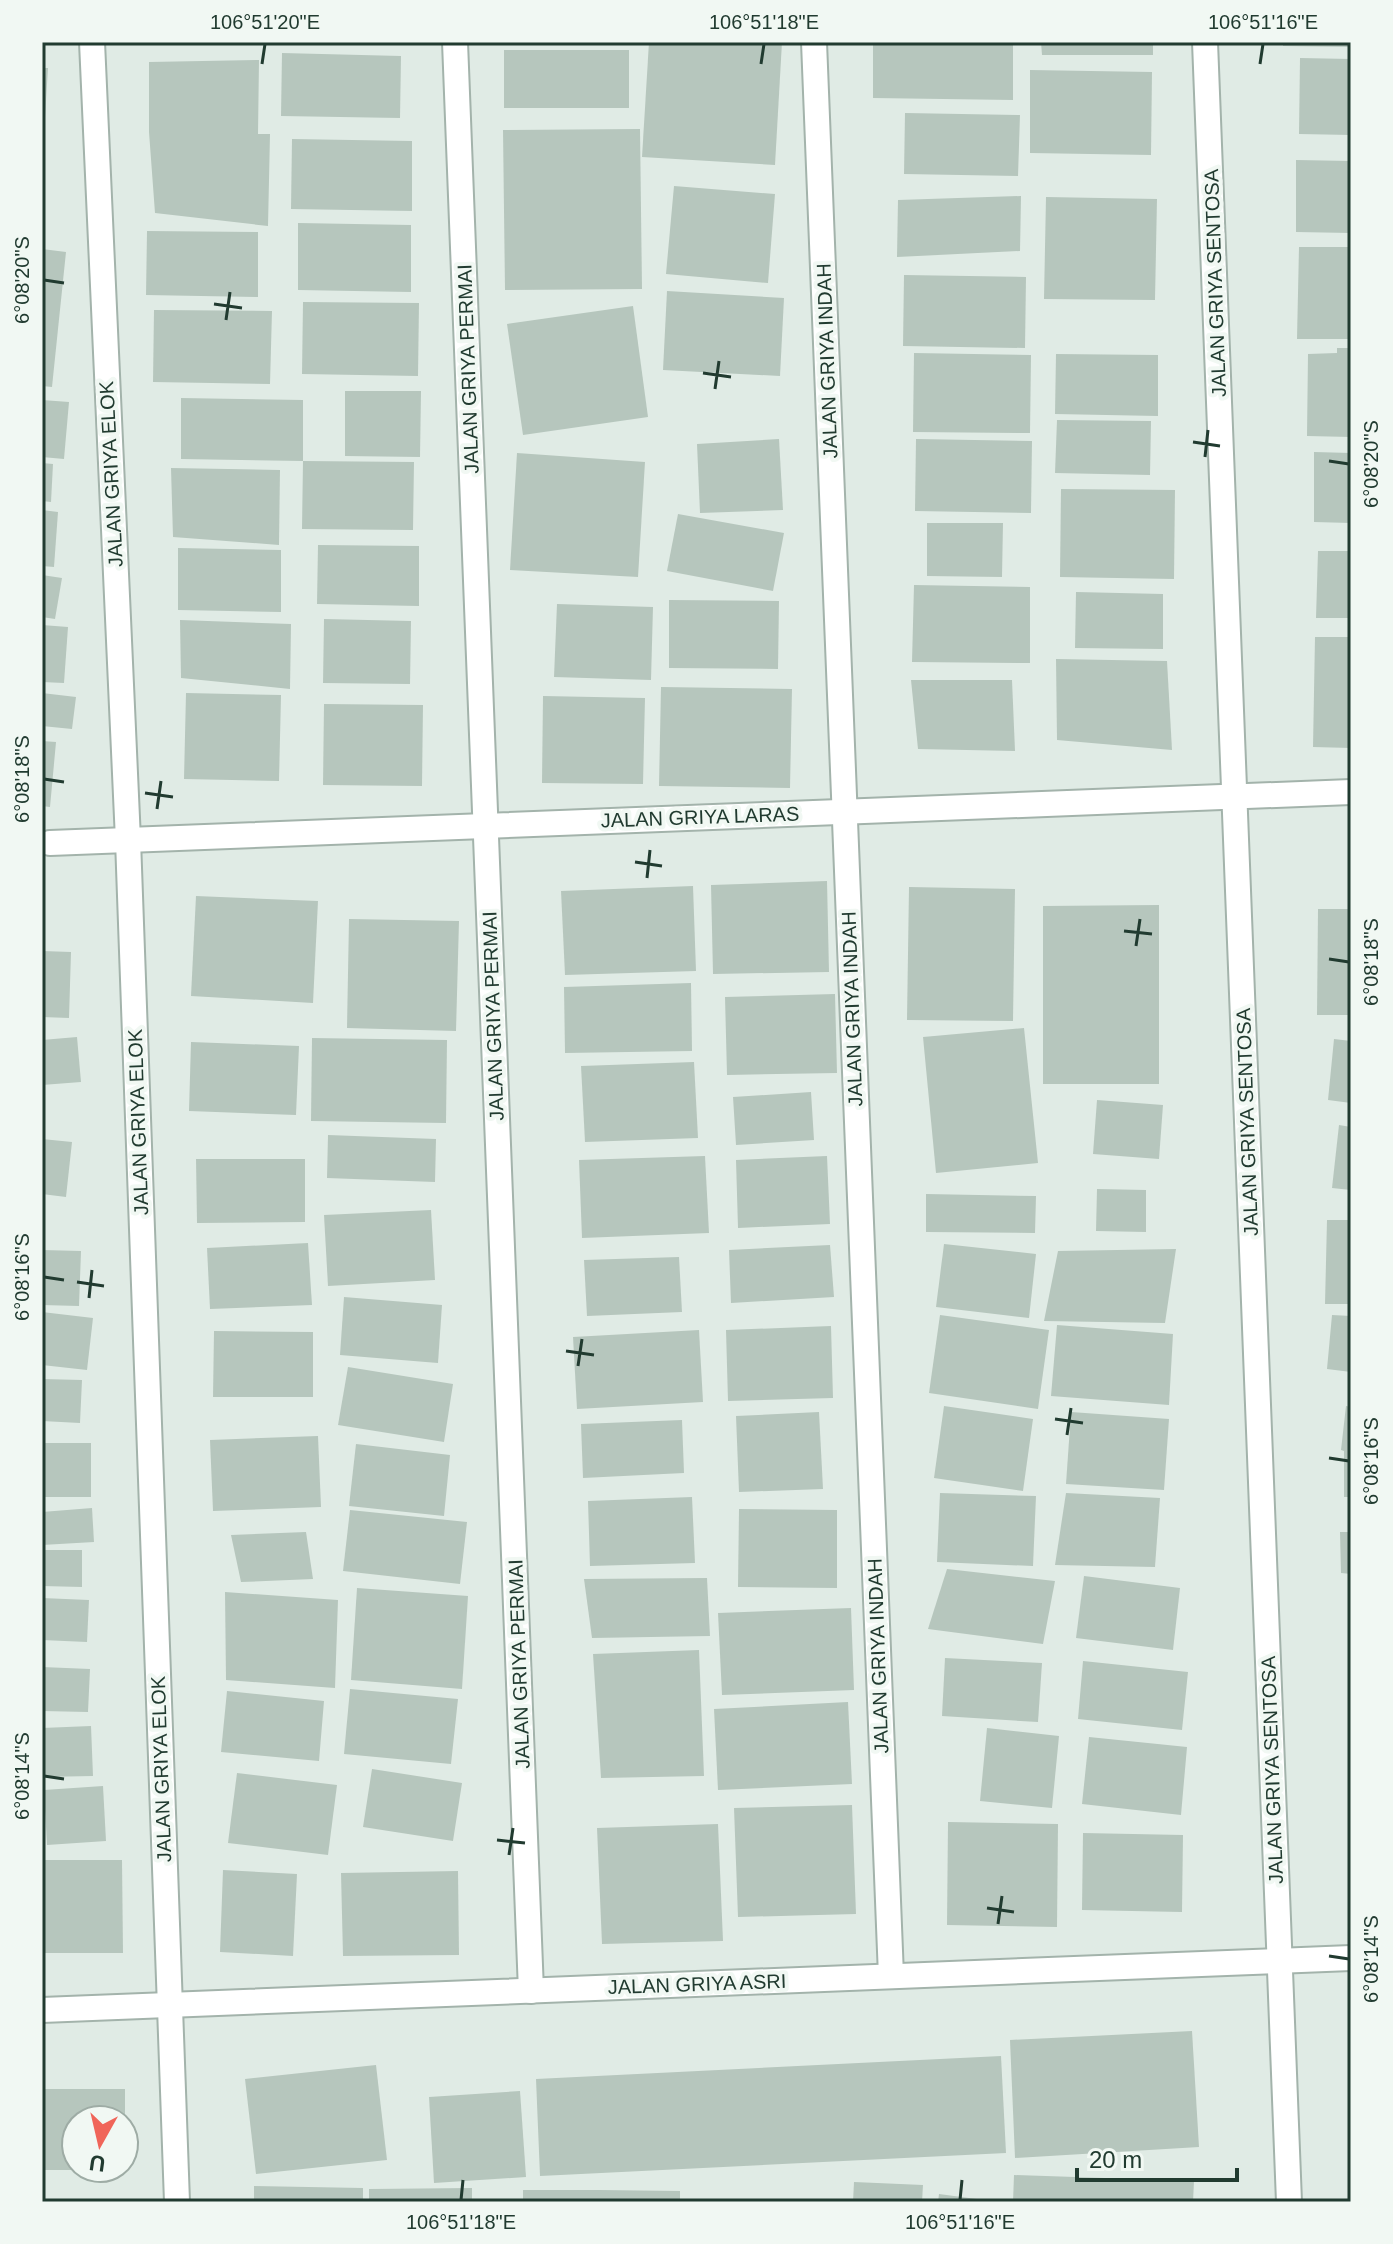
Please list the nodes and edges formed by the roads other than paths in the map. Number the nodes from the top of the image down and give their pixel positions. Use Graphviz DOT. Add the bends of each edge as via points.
graph roads {
  1 [pos="92,42"];
  2 [pos="455,42"];
  3 [pos="814,42"];
  4 [pos="1205,42"];
  5 [pos="1351,792"];
  6 [pos="1235,797"];
  7 [pos="844,812"];
  8 [pos="486,826"];
  9 [pos="128,840"];
  10 [pos="50,843"];
  11 [pos="1351,1958"];
  12 [pos="1279,1960"];
  13 [pos="891,1976"];
  14 [pos="531,1991"];
  15 [pos="169,2005"];
  16 [pos="42,2010"];
  17 [pos="177,2202"];
  18 [pos="1289,2202"];
  1 -- 9 [label="street, JALAN GRIYA ELOK"];
  2 -- 8 [label="street, JALAN GRIYA PERMAI"];
  3 -- 7 [label="street, JALAN GRIYA INDAH"];
  4 -- 6 [label="street, JALAN GRIYA SENTOSA"];
  5 -- 6 [label="street, JALAN GRIYA LARAS"];
  6 -- 7 [label="street, JALAN GRIYA LARAS"];
  6 -- 12 [label="street, JALAN GRIYA SENTOSA"];
  7 -- 8 [label="street, JALAN GRIYA LARAS"];
  7 -- 13 [label="street, JALAN GRIYA INDAH"];
  8 -- 9 [label="street, JALAN GRIYA LARAS"];
  8 -- 14 [label="street, JALAN GRIYA PERMAI"];
  9 -- 10 [label="street, JALAN GRIYA LARAS"];
  9 -- 15 [label="street, JALAN GRIYA ELOK"];
  11 -- 12 [label="street, JALAN GRIYA ASRI"];
  12 -- 13 [label="street, JALAN GRIYA ASRI"];
  12 -- 18 [label="street, JALAN GRIYA SENTOSA"];
  13 -- 14 [label="street, JALAN GRIYA ASRI"];
  14 -- 15 [label="street, JALAN GRIYA ASRI"];
  15 -- 16 [label="street, JALAN GRIYA ASRI"];
  15 -- 17 [label="street, JALAN GRIYA ELOK"];
}
